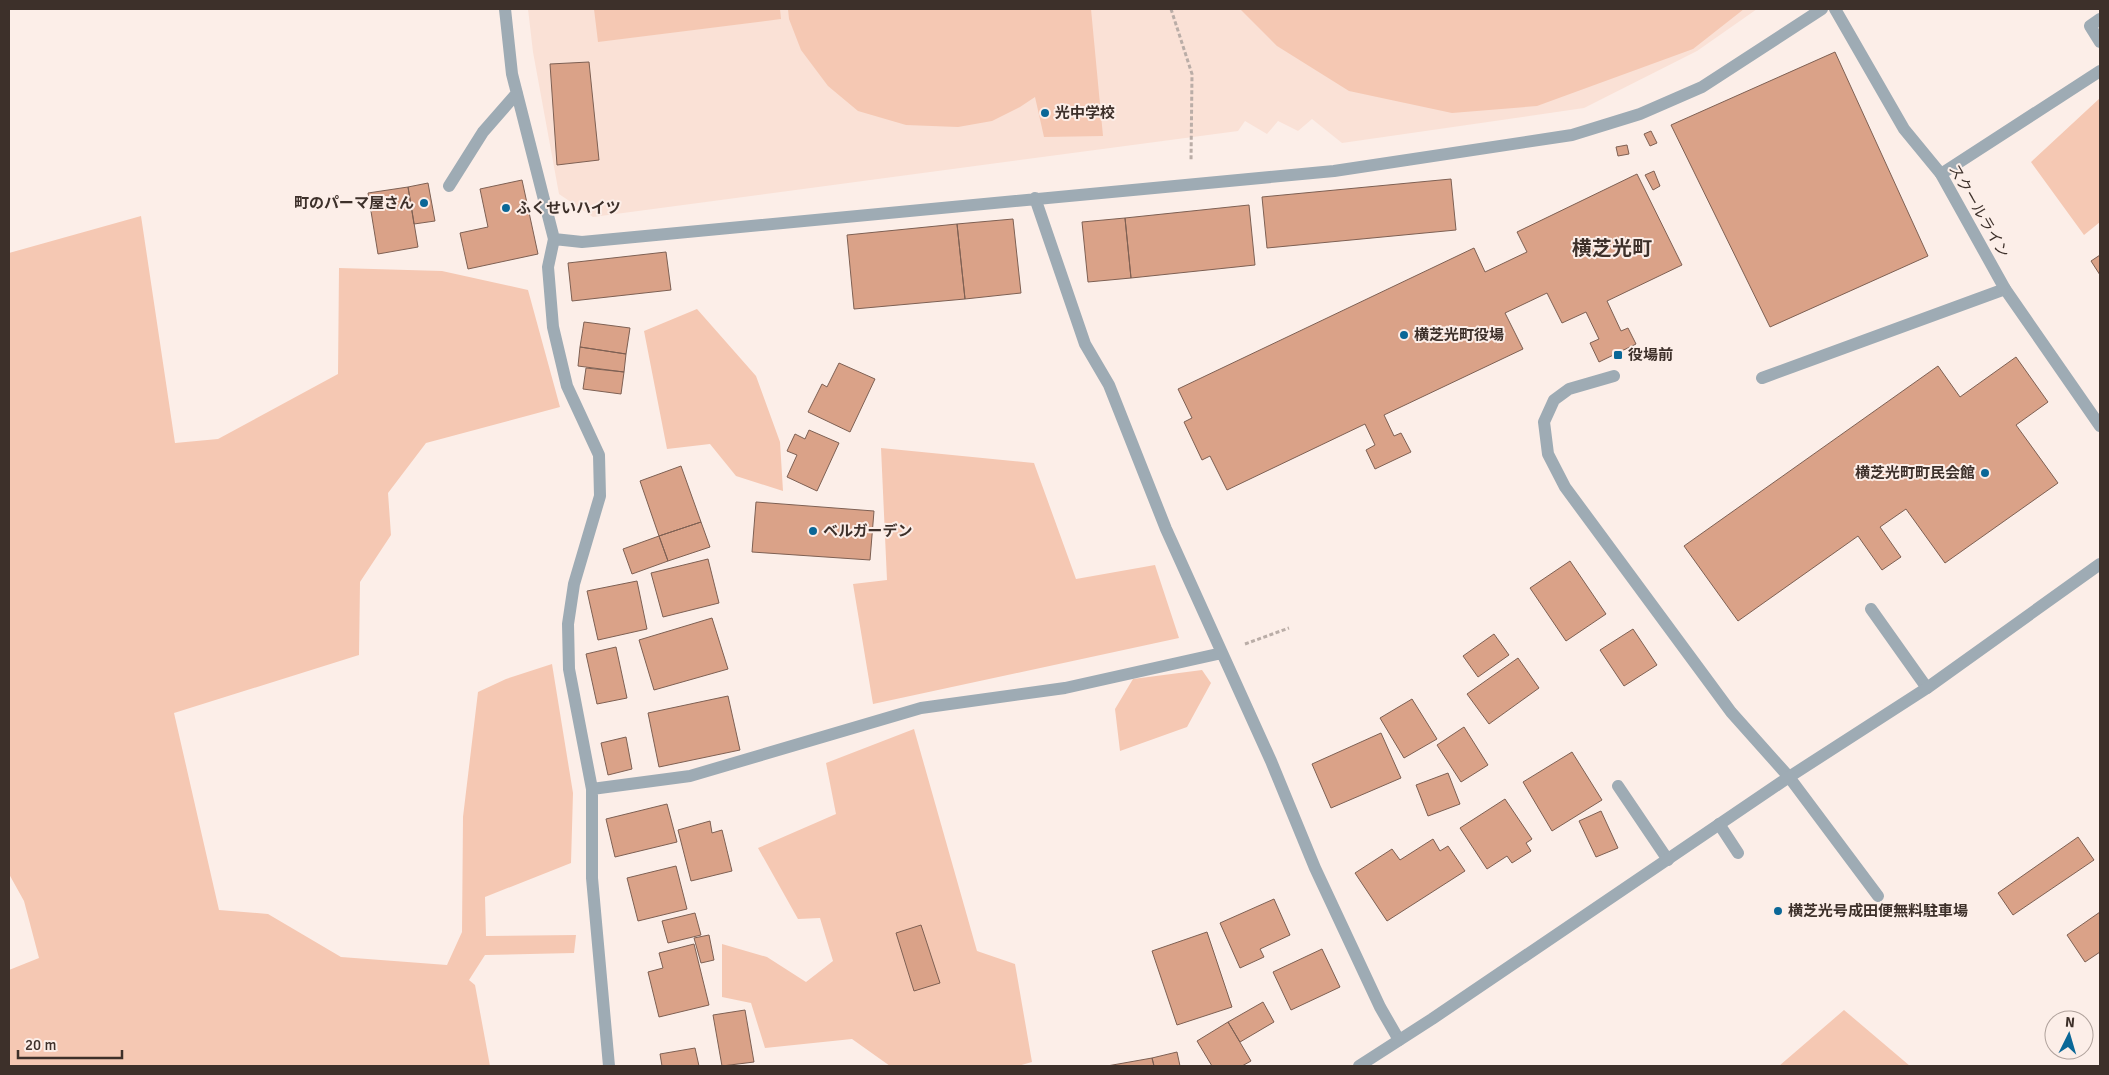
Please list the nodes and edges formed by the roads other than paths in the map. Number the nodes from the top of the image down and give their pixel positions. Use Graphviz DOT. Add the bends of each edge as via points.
graph roads {
  1 [pos="505,9"];
  2 [pos="1822,9"];
  3 [pos="1835,9"];
  4 [pos="2100,19"];
  5 [pos="2100,42"];
  6 [pos="2100,71"];
  7 [pos="517,93"];
  8 [pos="1941,174"];
  9 [pos="449,186"];
  10 [pos="1035,198"];
  11 [pos="554,239"];
  12 [pos="2005,290"];
  13 [pos="1614,376"];
  14 [pos="1762,378"];
  15 [pos="2099,423"];
  16 [pos="2100,564"];
  17 [pos="1871,609"];
  18 [pos="1222,653"];
  19 [pos="1927,688"];
  20 [pos="1789,777"];
  21 [pos="1618,786"];
  22 [pos="592,789"];
  23 [pos="1719,824"];
  24 [pos="1738,853"];
  25 [pos="1668,860"];
  26 [pos="1878,896"];
  27 [pos="1400,1040"];
  28 [pos="609,1066"];
  29 [pos="1359,1066"];
  1 -- 7 [label="street"];
  2 -- 10 [label="street" via="1702,87 1640,114 1572,135 1334,171"];
  3 -- 8 [label="street, スクールライン" via="1904,129"];
  4 -- 5 [label="street" via="2090,26"];
  6 -- 8 [label="street"];
  7 -- 9 [label="street" via="483,132"];
  7 -- 11 [label="street"];
  8 -- 12 [label="street, スクールライン"];
  10 -- 11 [label="street" via="582,242"];
  10 -- 18 [label="street" via="1085,344 1109,385 1166,530"];
  11 -- 22 [label="street" via="548,267 552,327 567,386 599,455 600,496 574,584 568,624 569,669"];
  12 -- 14 [label="street"];
  12 -- 15 [label="street, スクールライン"];
  13 -- 20 [label="street" via="1569,389 1554,400 1544,422 1548,454 1565,487 1730,712"];
  16 -- 19 [label="street"];
  17 -- 19 [label="street"];
  18 -- 22 [label="street" via="1065,688 921,708 690,776"];
  18 -- 27 [label="street" via="1319,876 1380,1007"];
  19 -- 20 [label="street"];
  20 -- 23 [label="street"];
  20 -- 26 [label="street"];
  21 -- 25 [label="street"];
  22 -- 28 [label="street" via="592,878"];
  23 -- 24 [label="street"];
  23 -- 25 [label="street"];
  25 -- 27 [label="street"];
  27 -- 29 [label="street"];
}
